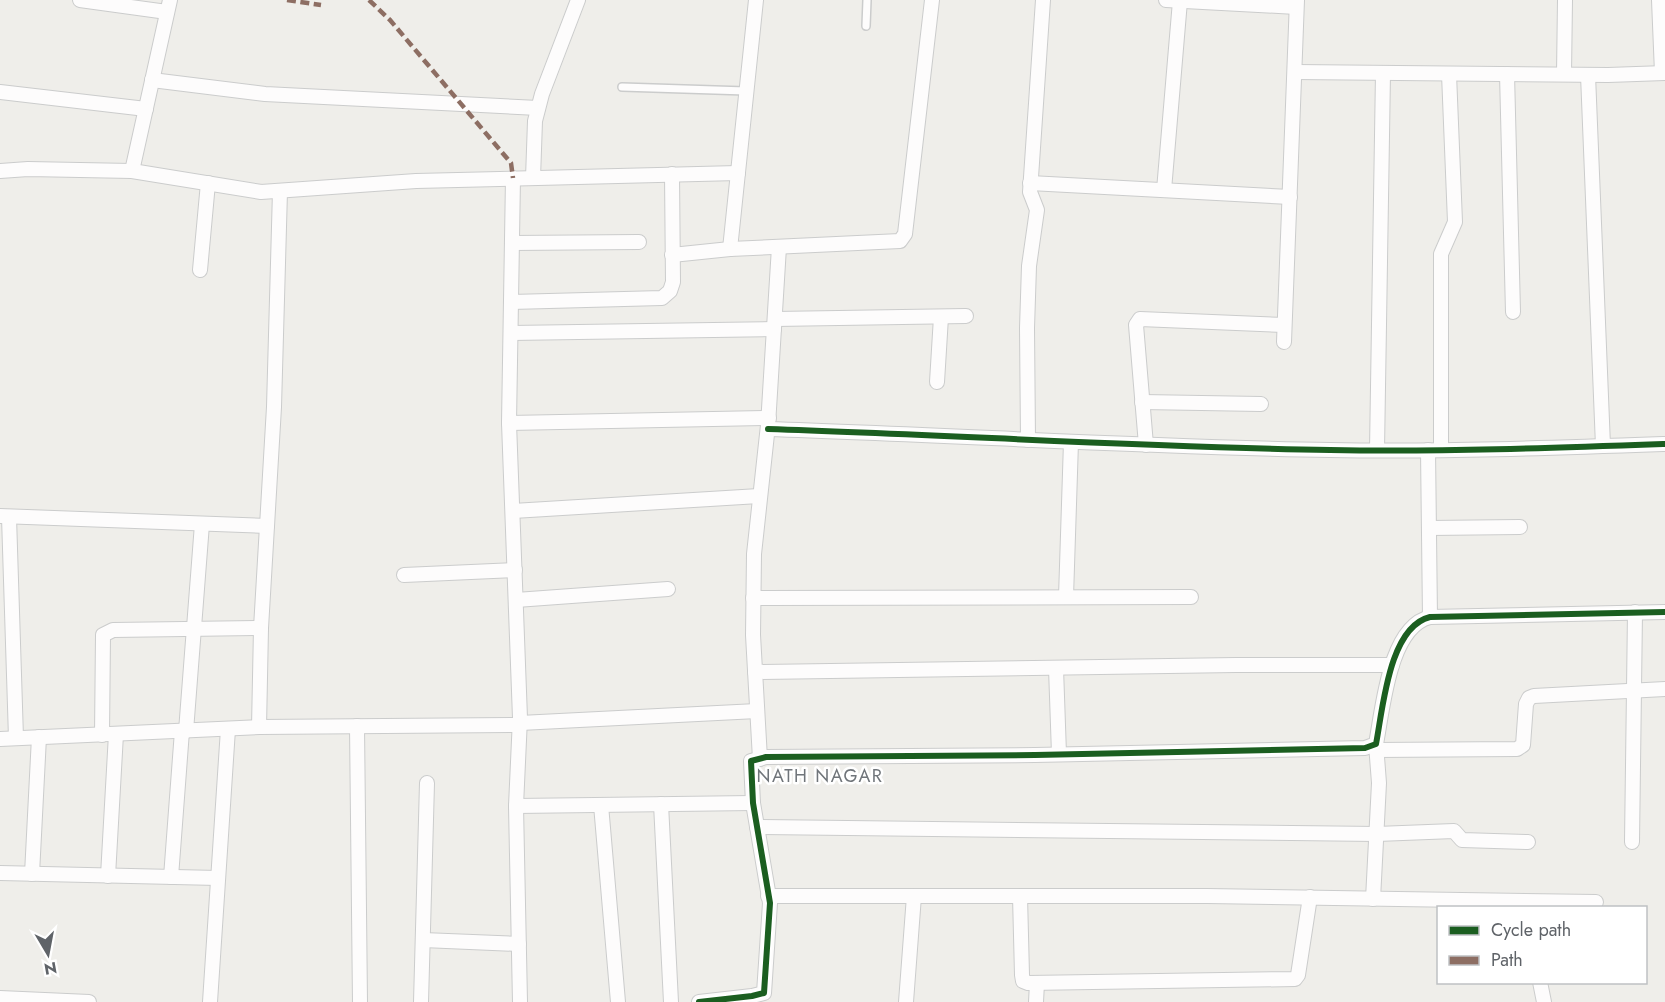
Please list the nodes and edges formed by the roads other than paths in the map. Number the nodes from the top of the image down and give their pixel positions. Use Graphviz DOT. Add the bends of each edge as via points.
graph roads {
  1 [pos="80,0"];
  2 [pos="756,0"];
  3 [pos="867,0"];
  4 [pos="932,0"];
  5 [pos="1043,0"];
  6 [pos="1166,0"];
  7 [pos="1565,0"];
  8 [pos="1659,0"];
  9 [pos="576,1"];
  10 [pos="1180,1"];
  11 [pos="1219,1"];
  12 [pos="1297,3"];
  13 [pos="169,6"];
  14 [pos="866,26"];
  15 [pos="1295,72"];
  16 [pos="1663,73"];
  17 [pos="1383,74"];
  18 [pos="1449,74"];
  19 [pos="1508,74"];
  20 [pos="1564,74"];
  21 [pos="1588,75"];
  22 [pos="152,80"];
  23 [pos="622,87"];
  24 [pos="746,91"];
  25 [pos="0,92"];
  26 [pos="538,108"];
  27 [pos="146,109"];
  28 [pos="0,171"];
  29 [pos="132,171"];
  30 [pos="738,172"];
  31 [pos="672,174"];
  32 [pos="513,178"];
  33 [pos="533,178"];
  34 [pos="208,183"];
  35 [pos="1030,183"];
  36 [pos="1164,190"];
  37 [pos="280,191"];
  38 [pos="1290,196"];
  39 [pos="639,242"];
  40 [pos="512,243"];
  41 [pos="779,247"];
  42 [pos="730,249"];
  43 [pos="672,255"];
  44 [pos="200,270"];
  45 [pos="511,302"];
  46 [pos="1513,312"];
  47 [pos="941,316"];
  48 [pos="966,316"];
  49 [pos="775,324"];
  50 [pos="1284,325"];
  51 [pos="511,333"];
  52 [pos="1284,342"];
  53 [pos="936,382"];
  54 [pos="1142,402"];
  55 [pos="1261,404"];
  56 [pos="509,423"];
  57 [pos="768,423"];
  58 [pos="1028,440"];
  59 [pos="1071,442"];
  60 [pos="1665,444"];
  61 [pos="1146,445"];
  62 [pos="1603,446"];
  63 [pos="1377,450"];
  64 [pos="1434,450"];
  65 [pos="759,496"];
  66 [pos="513,511"];
  67 [pos="4,516"];
  68 [pos="202,524"];
  69 [pos="267,526"];
  70 [pos="1520,527"];
  71 [pos="1429,528"];
  72 [pos="515,570"];
  73 [pos="404,575"];
  74 [pos="668,589"];
  75 [pos="1066,597"];
  76 [pos="1191,597"];
  77 [pos="753,598"];
  78 [pos="516,600"];
  79 [pos="1635,612"];
  80 [pos="1665,612"];
  81 [pos="1430,617"];
  82 [pos="261,628"];
  83 [pos="193,629"];
  84 [pos="1392,665"];
  85 [pos="1056,668"];
  86 [pos="755,672"];
  87 [pos="1665,689"];
  88 [pos="1635,690"];
  89 [pos="757,711"];
  90 [pos="520,724"];
  91 [pos="357,726"];
  92 [pos="260,727"];
  93 [pos="228,729"];
  94 [pos="184,731"];
  95 [pos="116,734"];
  96 [pos="102,735"];
  97 [pos="39,737"];
  98 [pos="16,738"];
  99 [pos="0,739"];
  100 [pos="1376,747"];
  101 [pos="1059,754"];
  102 [pos="760,759"];
  103 [pos="427,783"];
  104 [pos="753,803"];
  105 [pos="661,804"];
  106 [pos="601,805"];
  107 [pos="516,806"];
  108 [pos="757,827"];
  109 [pos="1377,834"];
  110 [pos="1528,842"];
  111 [pos="1632,842"];
  112 [pos="0,873"];
  113 [pos="33,874"];
  114 [pos="108,876"];
  115 [pos="171,877"];
  116 [pos="218,878"];
  117 [pos="914,896"];
  118 [pos="1020,896"];
  119 [pos="768,897"];
  120 [pos="1310,897"];
  121 [pos="1373,899"];
  122 [pos="1596,902"];
  123 [pos="1526,904"];
  124 [pos="423,940"];
  125 [pos="519,944"];
  126 [pos="1037,983"];
  127 [pos="1540,984"];
  128 [pos="0,998"];
  129 [pos="89,1002"];
  130 [pos="210,1002"];
  131 [pos="360,1002"];
  132 [pos="421,1002"];
  133 [pos="520,1002"];
  134 [pos="618,1002"];
  135 [pos="671,1002"];
  136 [pos="699,1002"];
  137 [pos="906,1002"];
  138 [pos="1036,1002"];
  139 [pos="1544,1002"];
  1 -- 13 [label="street"];
  2 -- 24 [label="street"];
  3 -- 14 [label="lane"];
  4 -- 41 [label="street" via="905,234 900,241 893,242"];
  5 -- 35 [label="street"];
  6 -- 10 [label="street"];
  7 -- 20 [label="street"];
  8 -- 16 [label="street"];
  9 -- 26 [label="street"];
  10 -- 11 [label="street"];
  10 -- 36 [label="street"];
  11 -- 12 [label="street"];
  12 -- 15 [label="street"];
  13 -- 22 [label="street"];
  15 -- 17 [label="street"];
  15 -- 38 [label="street"];
  16 -- 21 [label="street"];
  17 -- 18 [label="street"];
  17 -- 63 [label="street"];
  18 -- 19 [label="street"];
  18 -- 64 [label="street" via="1455,222 1441,254"];
  19 -- 20 [label="street"];
  19 -- 46 [label="street"];
  20 -- 21 [label="street"];
  21 -- 62 [label="street"];
  22 -- 26 [label="street" via="259,94"];
  22 -- 27 [label="street"];
  23 -- 24 [label="lane"];
  24 -- 30 [label="street"];
  25 -- 27 [label="street"];
  26 -- 33 [label="street"];
  27 -- 29 [label="street"];
  28 -- 29 [label="street"];
  29 -- 34 [label="street"];
  30 -- 31 [label="street"];
  30 -- 42 [label="street"];
  31 -- 33 [label="street"];
  31 -- 43 [label="street"];
  32 -- 33 [label="street"];
  32 -- 37 [label="street"];
  32 -- 40 [label="street"];
  34 -- 37 [label="street" via="249,191"];
  34 -- 44 [label="street"];
  35 -- 36 [label="street"];
  35 -- 58 [label="street" via="1030,197 1037,210 1029,266"];
  36 -- 38 [label="street"];
  37 -- 69 [label="street"];
  38 -- 50 [label="street"];
  39 -- 40 [label="street"];
  40 -- 45 [label="street"];
  41 -- 42 [label="street"];
  41 -- 49 [label="street"];
  42 -- 43 [label="street"];
  43 -- 45 [label="street" via="673,282 662,298"];
  45 -- 51 [label="street"];
  47 -- 48 [label="street"];
  47 -- 49 [label="street"];
  47 -- 53 [label="street"];
  49 -- 51 [label="street"];
  49 -- 57 [label="street"];
  50 -- 52 [label="street"];
  50 -- 54 [label="street" via="1140,319 1136,325"];
  51 -- 56 [label="street"];
  54 -- 55 [label="street"];
  54 -- 61 [label="street"];
  56 -- 57 [label="street"];
  56 -- 66 [label="street"];
  57 -- 58 [label="street"];
  57 -- 65 [label="street"];
  58 -- 59 [label="street"];
  59 -- 61 [label="street"];
  59 -- 75 [label="street"];
  60 -- 62 [label="street"];
  61 -- 63 [label="street"];
  62 -- 64 [label="street"];
  63 -- 64 [label="street"];
  64 -- 71 [label="street"];
  65 -- 66 [label="street"];
  65 -- 77 [label="street"];
  66 -- 72 [label="street"];
  67 -- 68 [label="street"];
  67 -- 98 [label="street"];
  68 -- 69 [label="street"];
  68 -- 83 [label="street"];
  69 -- 82 [label="street"];
  70 -- 71 [label="street"];
  71 -- 81 [label="street"];
  72 -- 73 [label="street"];
  72 -- 78 [label="street"];
  74 -- 78 [label="street"];
  75 -- 76 [label="street"];
  75 -- 77 [label="street"];
  77 -- 86 [label="street"];
  78 -- 90 [label="street"];
  79 -- 80 [label="street"];
  79 -- 81 [label="street"];
  79 -- 88 [label="street"];
  81 -- 84 [label="street" via="1414,623"];
  82 -- 83 [label="street"];
  82 -- 92 [label="street"];
  83 -- 94 [label="street"];
  83 -- 96 [label="street" via="112,630 103,635"];
  84 -- 85 [label="street"];
  84 -- 100 [label="street"];
  85 -- 86 [label="street"];
  85 -- 101 [label="street"];
  86 -- 89 [label="street"];
  87 -- 88 [label="street"];
  88 -- 100 [label="street" via="1529,698 1523,745 1517,749"];
  88 -- 111 [label="street"];
  89 -- 90 [label="street"];
  89 -- 102 [label="street"];
  90 -- 91 [label="street"];
  90 -- 107 [label="street"];
  91 -- 92 [label="street"];
  91 -- 131 [label="street"];
  92 -- 93 [label="street"];
  93 -- 94 [label="street"];
  93 -- 116 [label="street"];
  94 -- 95 [label="street"];
  94 -- 115 [label="street"];
  95 -- 96 [label="street"];
  95 -- 114 [label="street"];
  96 -- 97 [label="street"];
  97 -- 98 [label="street"];
  97 -- 113 [label="street"];
  98 -- 99 [label="street"];
  100 -- 101 [label="street"];
  100 -- 109 [label="street" via="1380,783"];
  101 -- 102 [label="street"];
  102 -- 104 [label="street" via="751,761"];
  103 -- 124 [label="street"];
  104 -- 105 [label="street"];
  104 -- 108 [label="street"];
  105 -- 106 [label="street"];
  105 -- 135 [label="street"];
  106 -- 107 [label="street"];
  106 -- 134 [label="street"];
  107 -- 125 [label="street"];
  108 -- 109 [label="street"];
  108 -- 119 [label="street"];
  109 -- 110 [label="street" via="1454,831 1462,840"];
  109 -- 121 [label="street"];
  112 -- 113 [label="street"];
  113 -- 114 [label="street"];
  114 -- 115 [label="street"];
  115 -- 116 [label="street"];
  116 -- 130 [label="street"];
  117 -- 118 [label="street"];
  117 -- 119 [label="street"];
  117 -- 137 [label="street"];
  118 -- 120 [label="street"];
  118 -- 126 [label="street" via="1023,981"];
  119 -- 136 [label="street" via="764,993"];
  120 -- 121 [label="street"];
  120 -- 126 [label="street" via="1295,979"];
  121 -- 123 [label="street"];
  122 -- 123 [label="street"];
  124 -- 125 [label="street"];
  124 -- 132 [label="street"];
  125 -- 133 [label="street"];
  126 -- 138 [label="street"];
  127 -- 139 [label="street"];
  128 -- 129 [label="street"];
}
